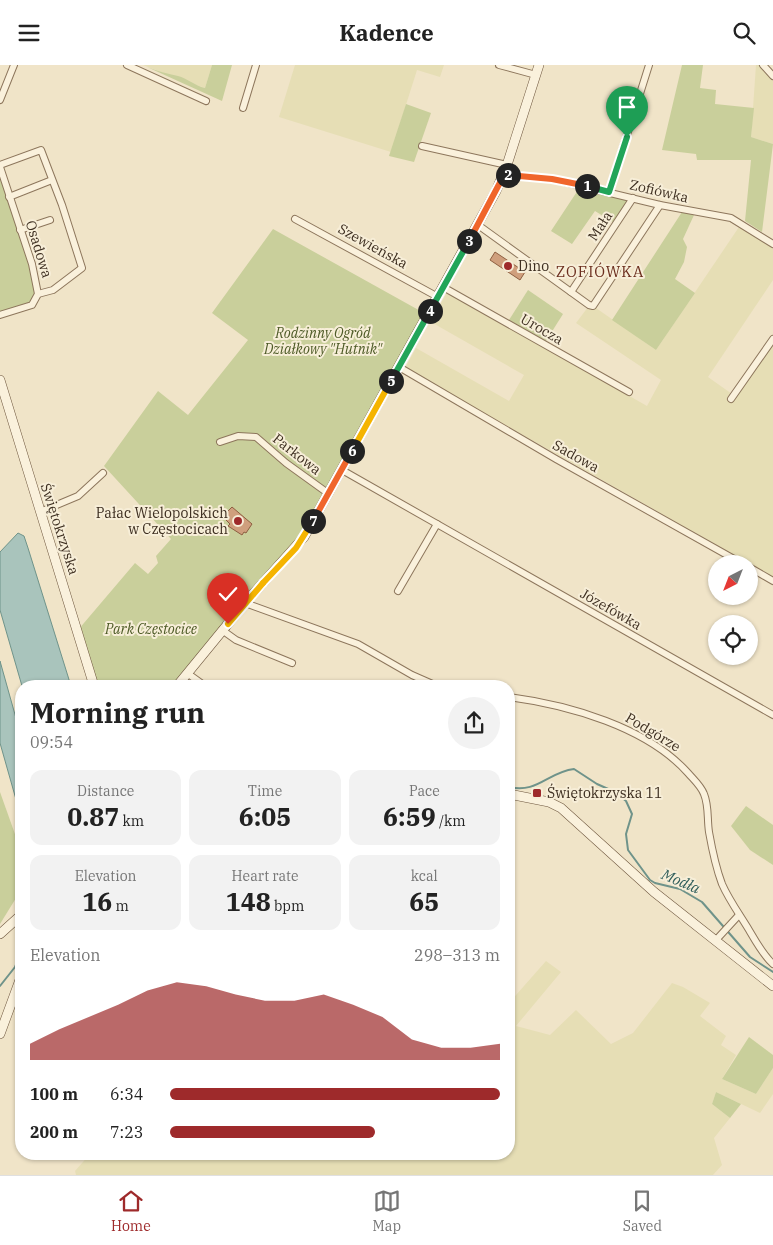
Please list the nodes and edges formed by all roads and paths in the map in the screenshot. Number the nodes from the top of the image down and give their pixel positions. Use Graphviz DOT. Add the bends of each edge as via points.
graph roads {
  1 [pos="14,65"];
  2 [pos="127,65"];
  3 [pos="256,65"];
  4 [pos="499,65"];
  5 [pos="539,65"];
  6 [pos="649,65"];
  7 [pos="763,65"];
  8 [pos="536,75"];
  9 [pos="773,76"];
  10 [pos="0,100"];
  11 [pos="206,101"];
  12 [pos="243,107"];
  13 [pos="422,145"];
  14 [pos="507,165"];
  15 [pos="0,166"];
  16 [pos="504,175"];
  17 [pos="52,180"];
  18 [pos="609,192"];
  19 [pos="10,197"];
  20 [pos="633,198"];
  21 [pos="660,205"];
  22 [pos="295,219"];
  23 [pos="50,220"];
  24 [pos="478,225"];
  25 [pos="20,230"];
  26 [pos="773,244"];
  27 [pos="443,287"];
  28 [pos="571,291"];
  29 [pos="38,294"];
  30 [pos="438,297"];
  31 [pos="0,315"];
  32 [pos="773,339"];
  33 [pos="399,367"];
  34 [pos="0,380"];
  35 [pos="629,392"];
  36 [pos="731,399"];
  37 [pos="220,442"];
  38 [pos="342,470"];
  39 [pos="103,473"];
  40 [pos="329,494"];
  41 [pos="40,513"];
  42 [pos="437,524"];
  43 [pos="727,555"];
  44 [pos="758,572"];
  45 [pos="773,581"];
  46 [pos="398,591"];
  47 [pos="245,603"];
  48 [pos="222,631"];
  49 [pos="292,663"];
  50 [pos="187,673"];
  51 [pos="92,680"];
  52 [pos="182,680"];
  53 [pos="196,680"];
  54 [pos="422,680"];
  55 [pos="515,698"];
  56 [pos="773,715"];
  57 [pos="515,795"];
  58 [pos="739,915"];
  59 [pos="15,920"];
  60 [pos="0,934"];
  61 [pos="718,939"];
  62 [pos="773,964"];
  63 [pos="773,985"];
  64 [pos="15,993"];
  65 [pos="0,1034"];
  1 -- 10 [label="street"];
  2 -- 11 [label="street"];
  3 -- 12 [label="street"];
  4 -- 8 [label="street"];
  5 -- 8 [label="street"];
  6 -- 18 [label="street"];
  7 -- 9 [label="street"];
  8 -- 14 [label="street"];
  13 -- 14 [label="street"];
  14 -- 16 [label="street"];
  15 -- 17 [label="street" via="41,151"];
  15 -- 19 [label="street, Osadowa"];
  16 -- 18 [label="street, Zofiówka" via="552,179"];
  16 -- 24 [label="street"];
  17 -- 19 [label="street"];
  17 -- 29 [label="street" via="82,268 53,290"];
  18 -- 20 [label="street, Zofiówka"];
  19 -- 25 [label="street, Osadowa"];
  20 -- 21 [label="street, Zofiówka"];
  20 -- 28 [label="street, Mała"];
  21 -- 26 [label="street, Zofiówka" via="731,218"];
  21 -- 28 [label="street" via="596,302 591,306"];
  22 -- 30 [label="street, Szewieńska"];
  23 -- 25 [label="street"];
  24 -- 27 [label="street"];
  24 -- 28 [label="street"];
  25 -- 29 [label="street, Osadowa"];
  27 -- 30 [label="street"];
  27 -- 35 [label="street, Urocza"];
  29 -- 31 [label="street, Osadowa" via="32,305"];
  30 -- 33 [label="street"];
  32 -- 36 [label="street"];
  33 -- 38 [label="street"];
  33 -- 43 [label="street, Sadowa"];
  34 -- 41 [label="street, Świętokrzyska"];
  37 -- 40 [label="street, Parkowa" via="238,436 256,437"];
  38 -- 40 [label="street"];
  38 -- 42 [label="street, Józefówka"];
  39 -- 41 [label="street" via="78,496"];
  40 -- 47 [label="street" via="304,537"];
  41 -- 51 [label="street, Świętokrzyska"];
  42 -- 46 [label="street"];
  42 -- 56 [label="street, Józefówka"];
  44 -- 45 [label="street"];
  47 -- 48 [label="street"];
  47 -- 54 [label="street" via="358,644"];
  48 -- 49 [label="street"];
  48 -- 50 [label="street"];
  50 -- 52 [label="street"];
  50 -- 53 [label="street"];
  55 -- 58 [label="street, Podgórze" via="616,724 681,765 704,793 719,875"];
  57 -- 61 [label="street" via="561,808 654,892"];
  58 -- 61 [label="street"];
  58 -- 62 [label="street, Podgórze"];
  59 -- 60 [label="street"];
  61 -- 63 [label="street"];
  64 -- 65 [label="street"];
}
